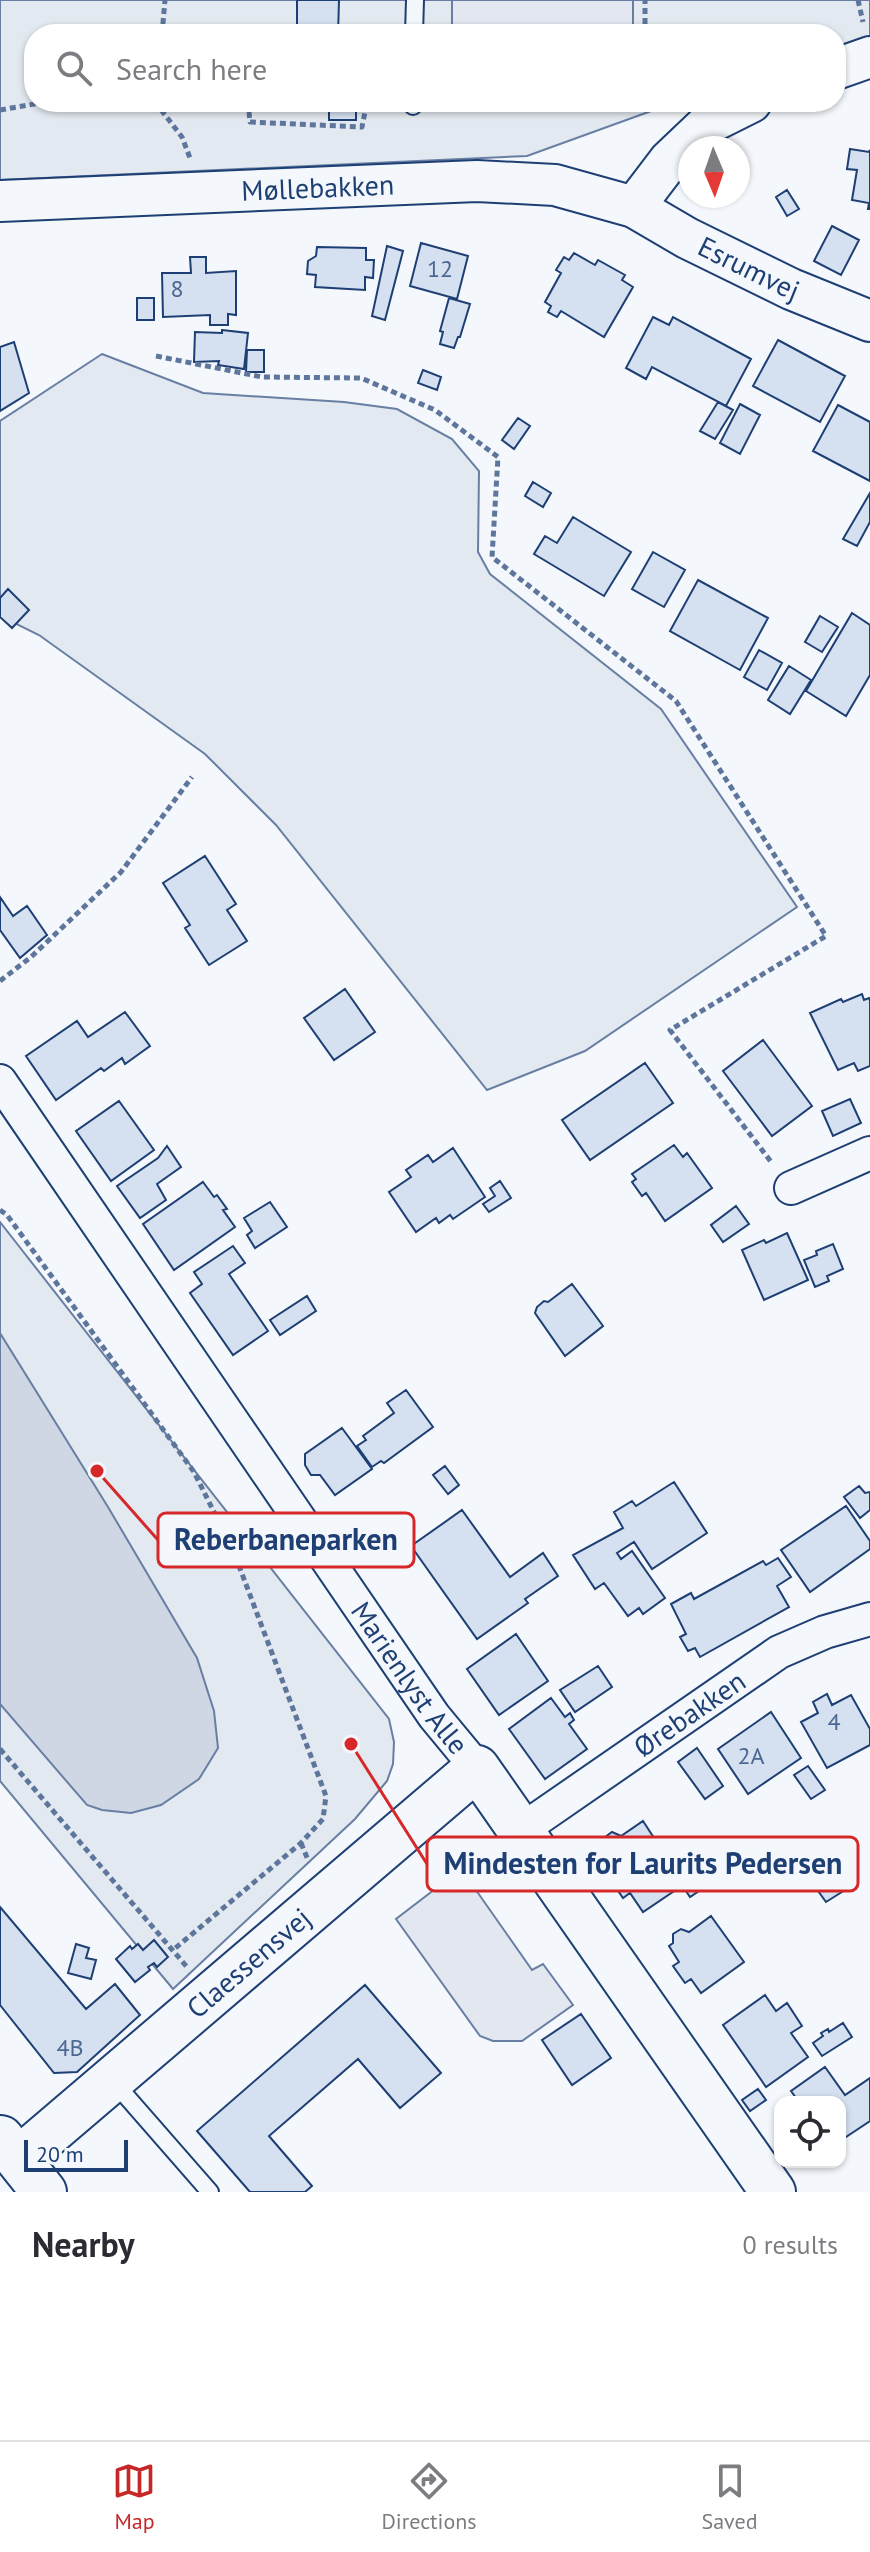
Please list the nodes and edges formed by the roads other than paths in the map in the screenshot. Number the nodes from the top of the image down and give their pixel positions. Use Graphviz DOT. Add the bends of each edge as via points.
graph roads {
  1 [pos="415,0"];
  2 [pos="414,24"];
  3 [pos="870,57"];
  4 [pos="846,65"];
  5 [pos="702,112"];
  6 [pos="0,201"];
  7 [pos="634,207"];
  8 [pos="870,321"];
  9 [pos="0,1081"];
  10 [pos="870,1153"];
  11 [pos="791,1188"];
  12 [pos="870,1619"];
  13 [pos="477,1768"];
  14 [pos="520,1831"];
  15 [pos="112,2079"];
  16 [pos="21,2163"];
  17 [pos="210,2192"];
  18 [pos="773,2192"];
  1 -- 2 [label="lane"];
  3 -- 4 [label="street"];
  5 -- 7 [label="street"];
  6 -- 7 [label="street, Møllebakken" via="477,181 555,185"];
  7 -- 8 [label="street, Esrumvej" via="791,289"];
  9 -- 13 [label="street, Marienlyst Alle" via="426,1704"];
  10 -- 11 [label="street"];
  12 -- 14 [label="street, Ørebakken" via="779,1652"];
  13 -- 14 [label="main road, Marienlyst Alle"];
  13 -- 15 [label="main road, Claessensvej"];
  14 -- 18 [label="main road, Marienlyst Alle"];
  15 -- 16 [label="main road, Claessensvej"];
  15 -- 17 [label="lane"];
}
